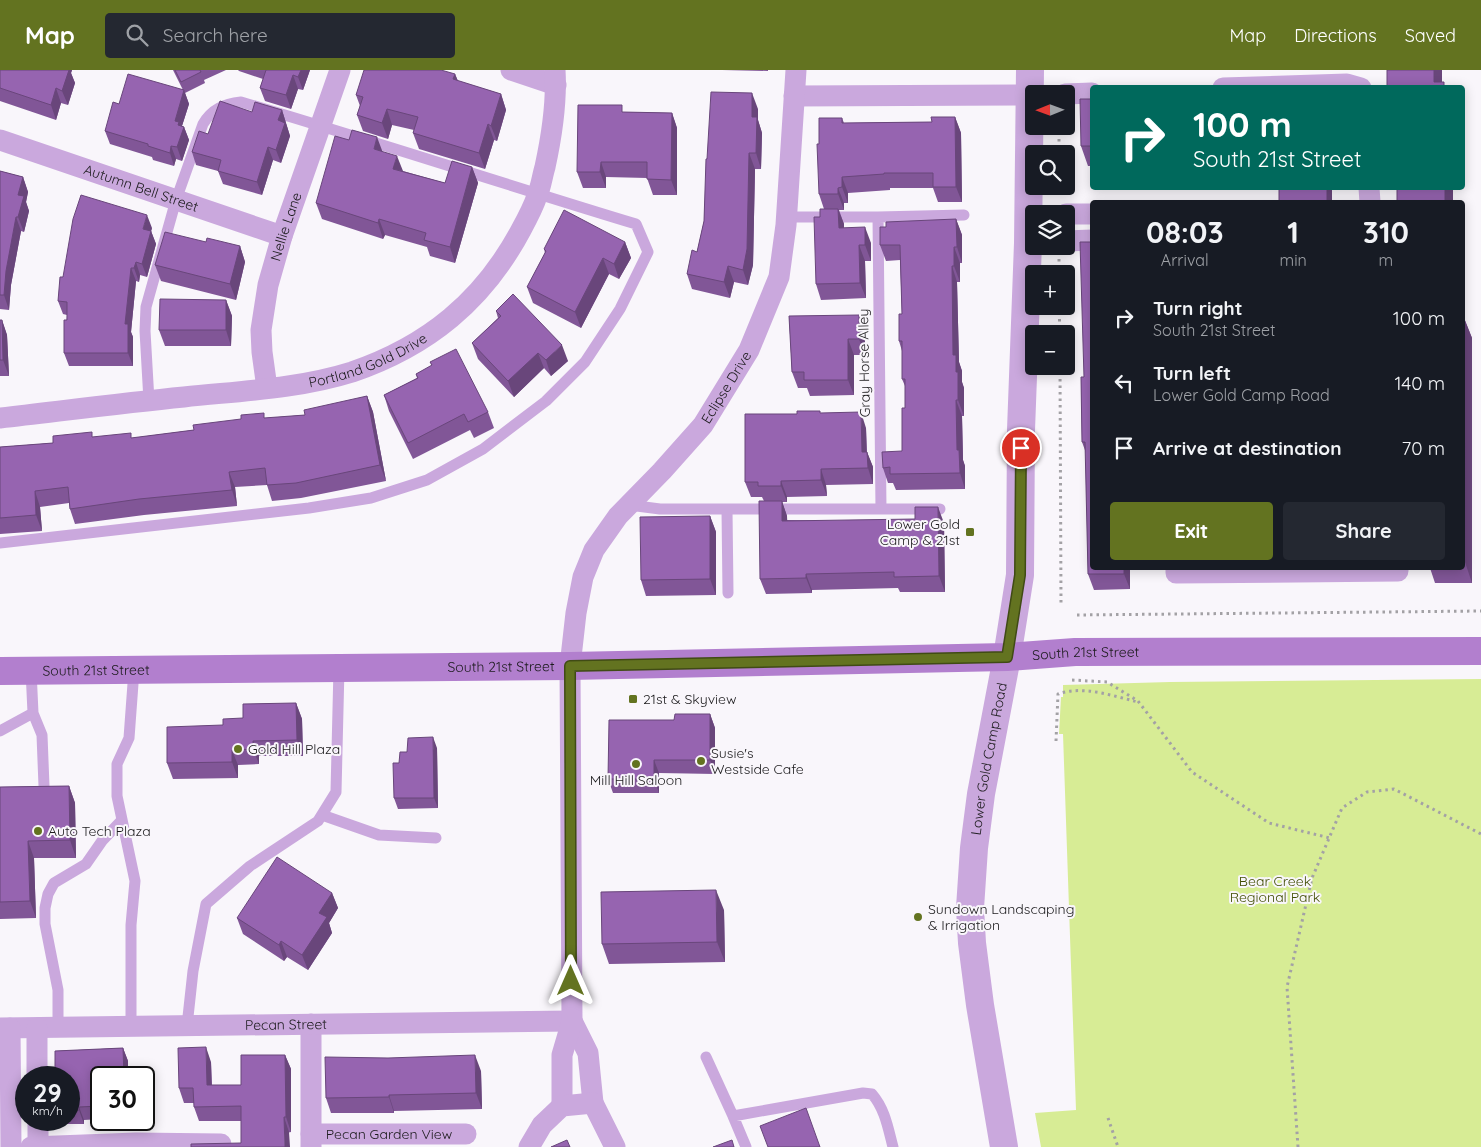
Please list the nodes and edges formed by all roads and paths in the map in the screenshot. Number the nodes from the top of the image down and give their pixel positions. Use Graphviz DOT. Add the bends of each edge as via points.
graph roads {
  1 [pos="340,70"];
  2 [pos="511,70"];
  3 [pos="796,70"];
  4 [pos="1291,77"];
  5 [pos="556,78"];
  6 [pos="1242,85"];
  7 [pos="1350,85"];
  8 [pos="1025,87"];
  9 [pos="1090,93"];
  10 [pos="1075,94"];
  11 [pos="794,96"];
  12 [pos="322,126"];
  13 [pos="1031,135"];
  14 [pos="0,140"];
  15 [pos="538,195"];
  16 [pos="176,200"];
  17 [pos="1031,205"];
  18 [pos="1075,214"];
  19 [pos="1090,214"];
  20 [pos="964,215"];
  21 [pos="787,217"];
  22 [pos="878,217"];
  23 [pos="282,236"];
  24 [pos="1090,240"];
  25 [pos="1075,241"];
  26 [pos="1030,255"];
  27 [pos="1060,375"];
  28 [pos="267,388"];
  29 [pos="149,401"];
  30 [pos="0,418"];
  31 [pos="629,505"];
  32 [pos="881,508"];
  33 [pos="940,508"];
  34 [pos="727,510"];
  35 [pos="0,543"];
  36 [pos="1176,570"];
  37 [pos="1398,570"];
  38 [pos="728,593"];
  39 [pos="1061,603"];
  40 [pos="1481,612"];
  41 [pos="1077,615"];
  42 [pos="1481,651"];
  43 [pos="1007,657"];
  44 [pos="570,666"];
  45 [pos="339,668"];
  46 [pos="134,669"];
  47 [pos="31,670"];
  48 [pos="0,671"];
  49 [pos="1072,680"];
  50 [pos="1141,703"];
  51 [pos="33,713"];
  52 [pos="0,731"];
  53 [pos="1056,741"];
  54 [pos="44,786"];
  55 [pos="322,815"];
  56 [pos="121,821"];
  57 [pos="1481,834"];
  58 [pos="436,838"];
  59 [pos="1330,838"];
  60 [pos="572,1021"];
  61 [pos="311,1024"];
  62 [pos="131,1026"];
  63 [pos="187,1026"];
  64 [pos="58,1027"];
  65 [pos="5,1028"];
  66 [pos="37,1028"];
  67 [pos="706,1057"];
  68 [pos="37,1066"];
  69 [pos="592,1103"];
  70 [pos="562,1106"];
  71 [pos="733,1116"];
  72 [pos="1108,1118"];
  73 [pos="38,1131"];
  74 [pos="466,1134"];
  75 [pos="311,1141"];
  76 [pos="221,1144"];
  77 [pos="136,1145"];
  78 [pos="11,1147"];
  79 [pos="32,1147"];
  80 [pos="38,1147"];
  81 [pos="529,1147"];
  82 [pos="615,1147"];
  83 [pos="746,1147"];
  84 [pos="892,1147"];
  85 [pos="1004,1147"];
  86 [pos="1118,1147"];
  87 [pos="1298,1147"];
  1 -- 12 [label="street, Nellie Lane"];
  2 -- 5 [label="street"];
  3 -- 11 [label="street, Eclipse Drive"];
  4 -- 6 [label="street"];
  4 -- 7 [label="street"];
  5 -- 15 [label="street, Portland Gold Drive" via="555,118"];
  8 -- 11 [label="street"];
  9 -- 10 [label="street"];
  11 -- 21 [label="street, Eclipse Drive"];
  12 -- 15 [label="lane"];
  12 -- 16 [label="lane" via="241,102 219,107 208,114 203,124"];
  12 -- 23 [label="street, Nellie Lane"];
  13 -- 17 [label="street, Lower Gold Camp Road"];
  14 -- 16 [label="street, Autumn Bell Street"];
  15 -- 28 [label="street, Portland Gold Drive" via="511,249 492,277 468,304 440,327 384,360 351,372"];
  15 -- 35 [label="lane" via="636,224 648,252 620,309 586,362 546,401 484,449 426,480 371,498"];
  16 -- 23 [label="street, Autumn Bell Street"];
  16 -- 29 [label="lane" via="146,307"];
  18 -- 19 [label="street"];
  20 -- 22 [label="lane"];
  21 -- 22 [label="lane"];
  21 -- 31 [label="street, Eclipse Drive" via="779,277 749,350 703,425"];
  22 -- 32 [label="lane, Gray Horse Alley"];
  23 -- 28 [label="street, Nellie Lane" via="268,285 261,330"];
  24 -- 25 [label="street"];
  26 -- 43 [label="street, Lower Gold Camp Road" via="1021,430 1020,575"];
  27 -- 39 [label="path"];
  28 -- 29 [label="street, Portland Gold Drive"];
  29 -- 30 [label="street, Portland Gold Drive"];
  31 -- 34 [label="lane"];
  31 -- 44 [label="street, Eclipse Drive" via="594,550 583,577"];
  32 -- 33 [label="lane"];
  32 -- 34 [label="lane"];
  34 -- 38 [label="lane"];
  36 -- 37 [label="street" via="1176,573"];
  40 -- 41 [label="path"];
  42 -- 43 [label="main road, South 21st Street" via="1074,652"];
  43 -- 44 [label="main road, South 21st Street"];
  43 -- 85 [label="street, Lower Gold Camp Road" via="981,794 970,908 980,1005"];
  44 -- 45 [label="main road, South 21st Street"];
  44 -- 60 [label="street, Eclipse Drive"];
  45 -- 46 [label="main road, South 21st Street"];
  45 -- 55 [label="lane" via="336,792"];
  46 -- 47 [label="main road, South 21st Street"];
  46 -- 56 [label="lane" via="129,738 117,764"];
  47 -- 48 [label="main road, South 21st Street"];
  47 -- 51 [label="lane"];
  49 -- 50 [label="path" via="1107,682"];
  50 -- 53 [label="path" via="1099,693 1069,690 1058,694"];
  50 -- 59 [label="path" via="1192,772 1269,823"];
  51 -- 52 [label="lane"];
  51 -- 54 [label="lane" via="42,735"];
  55 -- 58 [label="lane" via="379,835"];
  55 -- 63 [label="lane" via="318,821 250,866 206,904 193,971"];
  56 -- 62 [label="lane" via="135,881 131,925"];
  56 -- 64 [label="lane" via="86,864 54,883 48,894 44,924 58,990"];
  57 -- 59 [label="path" via="1394,789 1367,792 1342,808"];
  59 -- 87 [label="path" via="1312,878 1287,987"];
  60 -- 61 [label="street, Pecan Street"];
  60 -- 69 [label="street" via="588,1053"];
  60 -- 70 [label="street" via="562,1056"];
  61 -- 63 [label="street, Pecan Street"];
  61 -- 75 [label="street"];
  62 -- 63 [label="street, Pecan Street"];
  62 -- 64 [label="street, Pecan Street"];
  64 -- 66 [label="street, Pecan Street"];
  65 -- 66 [label="street, Pecan Street"];
  65 -- 78 [label="street"];
  66 -- 68 [label="street"];
  67 -- 71 [label="lane"];
  69 -- 70 [label="street"];
  69 -- 82 [label="street"];
  70 -- 81 [label="street" via="542,1125"];
  71 -- 83 [label="lane"];
  71 -- 84 [label="lane" via="872,1094 886,1117"];
  72 -- 86 [label="path"];
  73 -- 80 [label="street"];
  74 -- 75 [label="street, Pecan Garden View"];
  76 -- 77 [label="street"];
  77 -- 80 [label="street"];
  79 -- 80 [label="street"];
}
